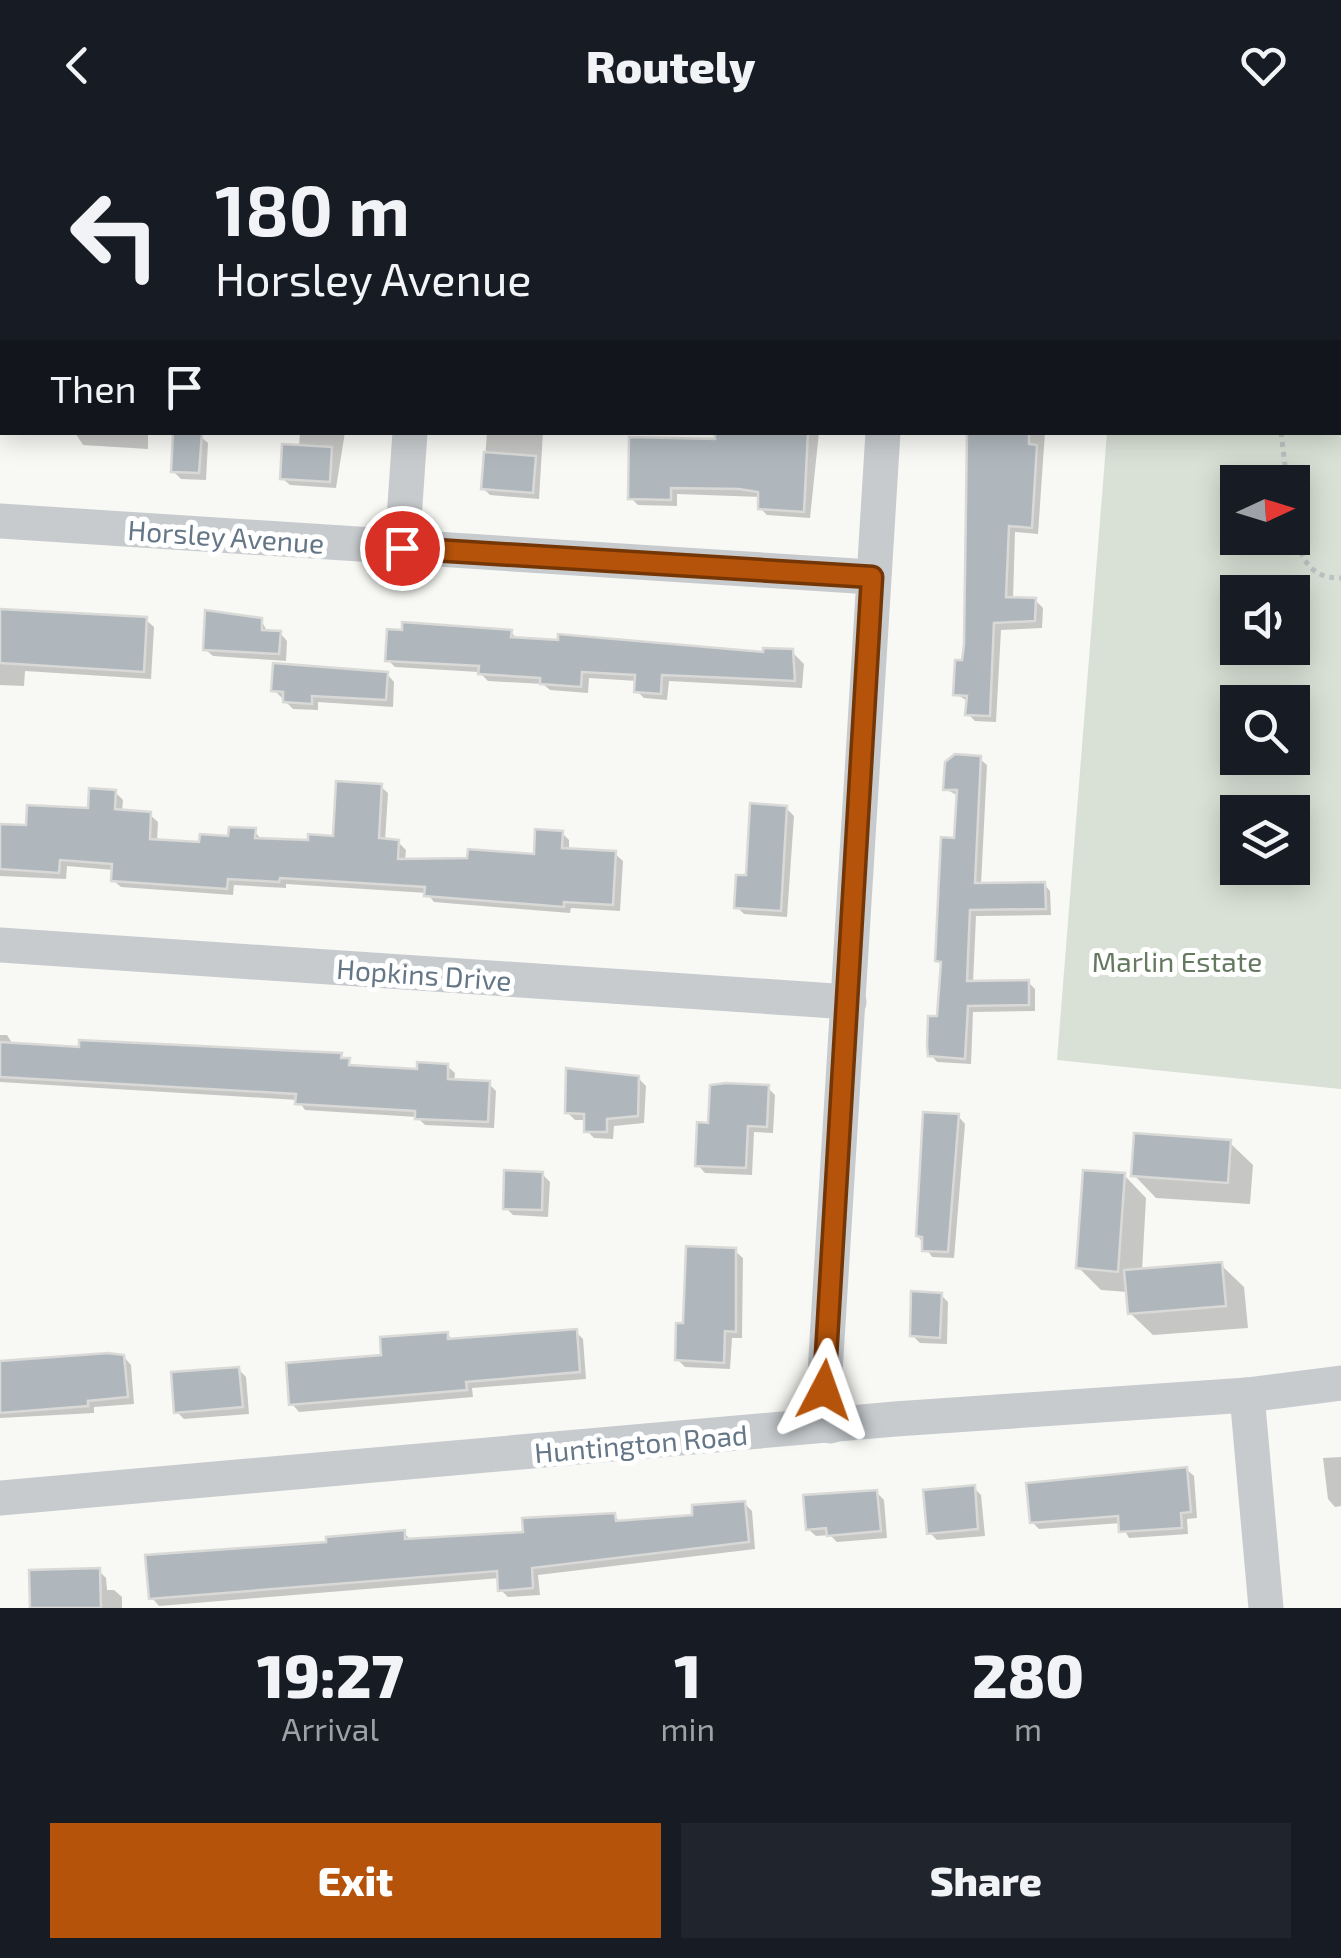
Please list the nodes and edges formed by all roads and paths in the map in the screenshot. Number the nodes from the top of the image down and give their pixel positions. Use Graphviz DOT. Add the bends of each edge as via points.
graph roads {
  1 [pos="410,435"];
  2 [pos="884,435"];
  3 [pos="1281,435"];
  4 [pos="1285,465"];
  5 [pos="0,521"];
  6 [pos="402,548"];
  7 [pos="1300,555"];
  8 [pos="872,577"];
  9 [pos="1341,578"];
  10 [pos="0,946"];
  11 [pos="849,1002"];
  12 [pos="1341,1383"];
  13 [pos="1247,1395"];
  14 [pos="830,1426"];
  15 [pos="0,1498"];
  16 [pos="1266,1608"];
  1 -- 6 [label="street"];
  2 -- 8 [label="street"];
  3 -- 4 [label="path"];
  5 -- 6 [label="street, Horsley Avenue"];
  6 -- 8 [label="street, Horsley Avenue"];
  7 -- 9 [label="path" via="1324,578"];
  8 -- 11 [label="street"];
  10 -- 11 [label="street, Hopkins Drive"];
  11 -- 14 [label="street" via="824,1390"];
  12 -- 13 [label="street, Huntington Road"];
  13 -- 14 [label="street, Huntington Road"];
  13 -- 16 [label="street"];
  14 -- 15 [label="street, Huntington Road"];
}
